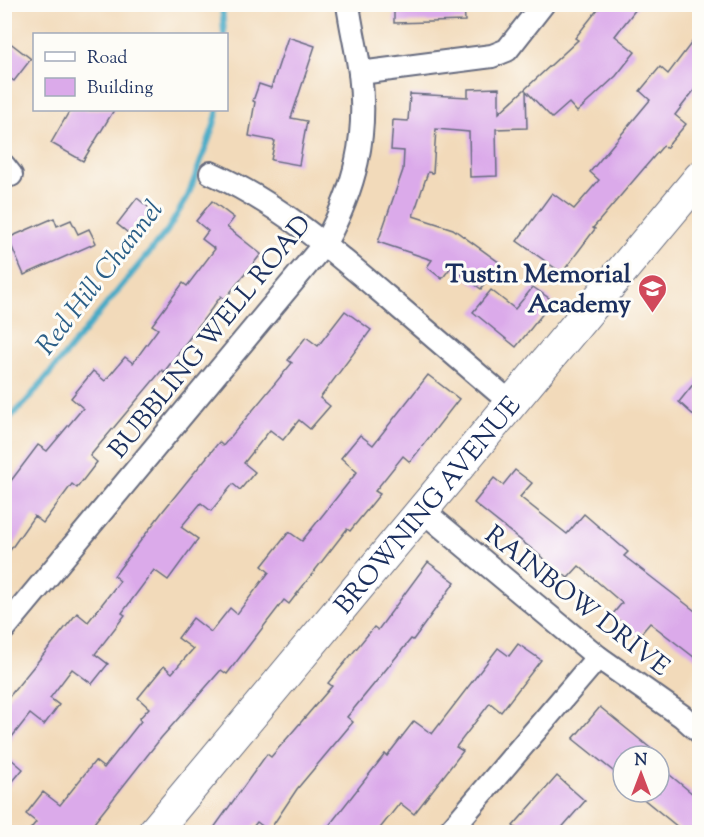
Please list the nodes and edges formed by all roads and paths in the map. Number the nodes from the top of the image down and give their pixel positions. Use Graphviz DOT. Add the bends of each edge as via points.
graph roads {
  1 [pos="348,4"];
  2 [pos="543,4"];
  3 [pos="360,73"];
  4 [pos="212,173"];
  5 [pos="699,177"];
  6 [pos="325,243"];
  7 [pos="511,403"];
  8 [pos="423,511"];
  9 [pos="4,629"];
  10 [pos="598,657"];
  11 [pos="699,732"];
  12 [pos="154,832"];
  13 [pos="449,832"];
  1 -- 3 [label="street, BUBBLING WELL ROAD"];
  2 -- 3 [label="street" via="507,50 492,56"];
  3 -- 6 [label="street, BUBBLING WELL ROAD" via="361,144 349,195"];
  4 -- 6 [label="street" via="281,211"];
  5 -- 7 [label="street, BROWNING AVENUE"];
  6 -- 7 [label="street"];
  6 -- 9 [label="street, BUBBLING WELL ROAD"];
  7 -- 8 [label="street, BROWNING AVENUE"];
  8 -- 10 [label="street, RAINBOW DRIVE"];
  8 -- 12 [label="street, BROWNING AVENUE"];
  10 -- 11 [label="street, RAINBOW DRIVE"];
  10 -- 13 [label="street"];
}
